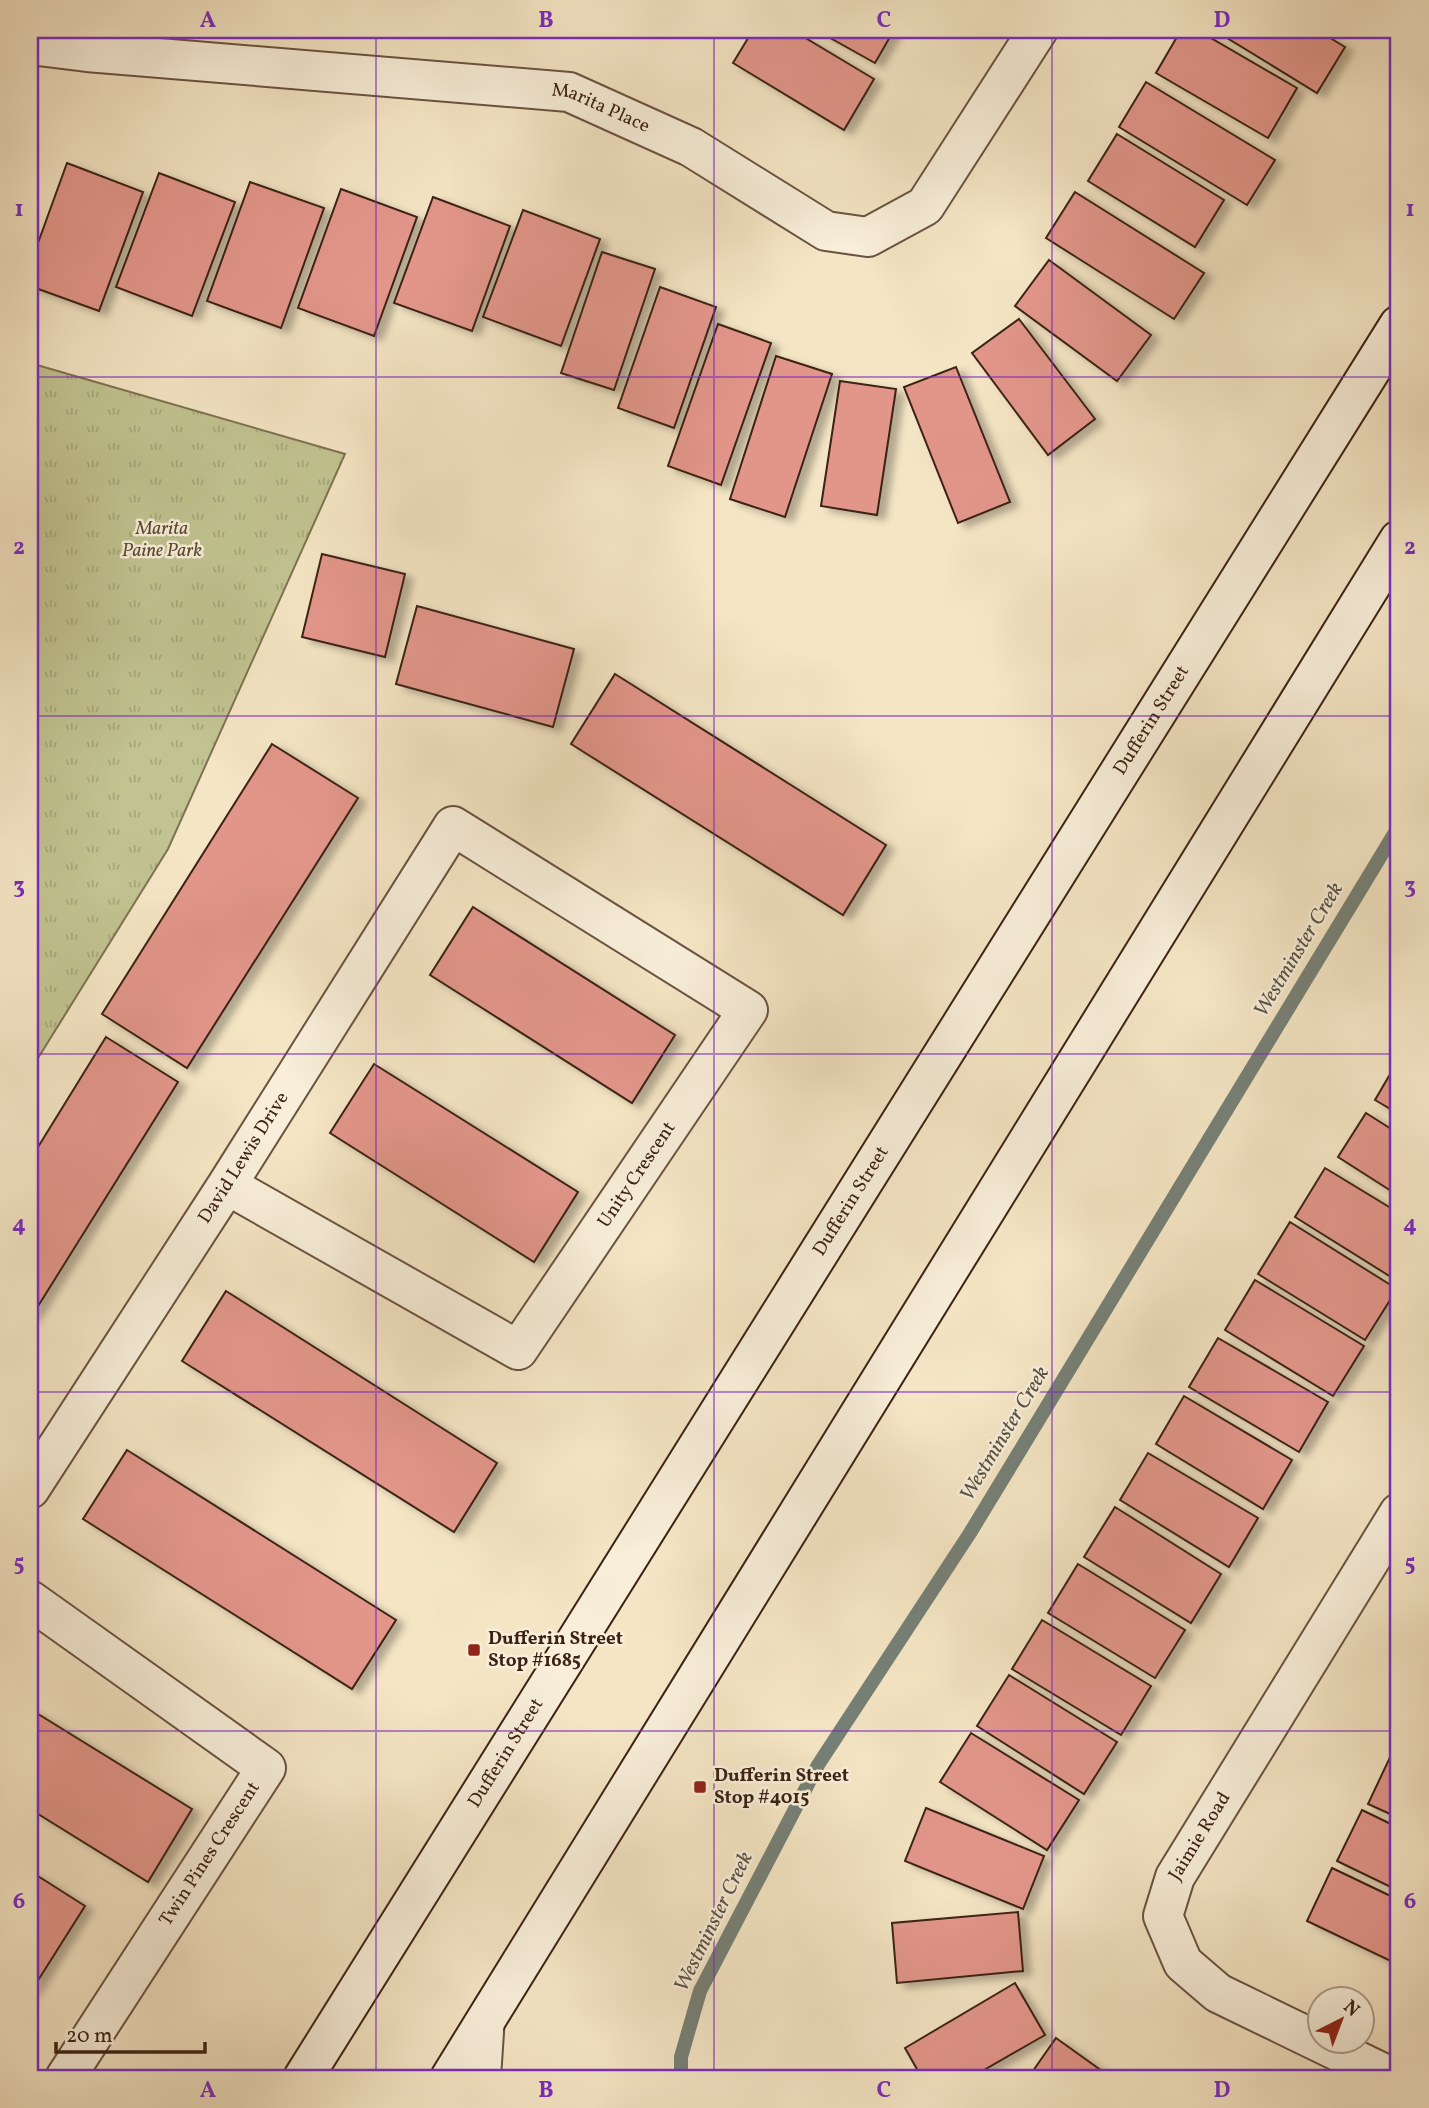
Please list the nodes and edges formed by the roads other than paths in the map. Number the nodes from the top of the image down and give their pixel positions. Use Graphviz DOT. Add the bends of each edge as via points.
graph roads {
  1 [pos="1038,30"];
  2 [pos="30,45"];
  3 [pos="1399,326"];
  4 [pos="1399,540"];
  5 [pos="453,826"];
  6 [pos="226,1185"];
  7 [pos="30,1489"];
  8 [pos="1399,1513"];
  9 [pos="30,1600"];
  10 [pos="492,2012"];
  11 [pos="65,2078"];
  12 [pos="303,2078"];
  13 [pos="450,2078"];
  14 [pos="487,2078"];
  15 [pos="1393,2078"];
  1 -- 2 [label="street, Marita Place" via="925,206 868,236 826,231 691,147 569,92"];
  3 -- 12 [label="street, Dufferin Street"];
  4 -- 10 [label="street"];
  5 -- 6 [label="street, David Lewis Drive"];
  5 -- 6 [label="street, Unity Crescent" via="748,1010 518,1350"];
  6 -- 7 [label="street, David Lewis Drive"];
  8 -- 15 [label="street, Jaimie Road" via="1175,1877 1163,1916 1183,1963 1218,1993"];
  9 -- 11 [label="street, Twin Pines Crescent" via="266,1768"];
  10 -- 13 [label="street"];
  10 -- 14 [label="lane"];
}
